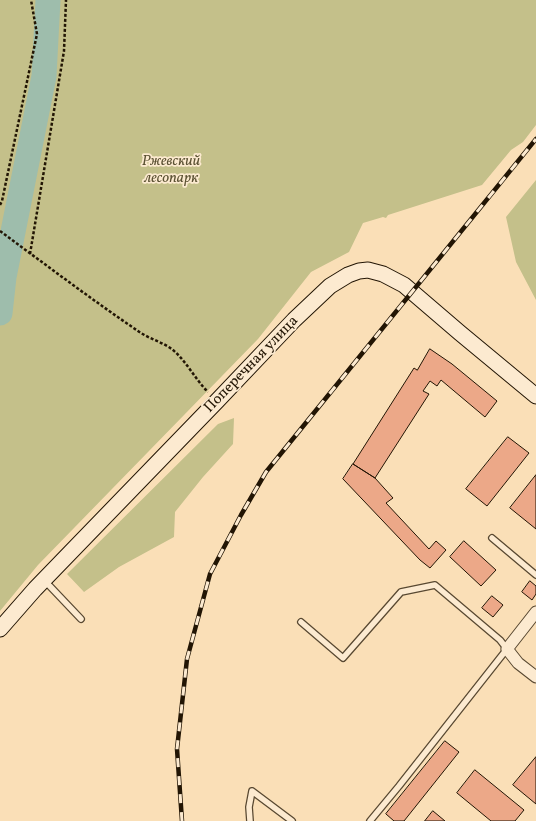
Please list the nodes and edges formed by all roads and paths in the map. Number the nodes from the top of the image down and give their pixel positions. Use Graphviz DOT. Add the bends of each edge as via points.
graph roads {
  1 [pos="31,0"];
  2 [pos="66,0"];
  3 [pos="0,205"];
  4 [pos="0,231"];
  5 [pos="30,254"];
  6 [pos="536,396"];
  7 [pos="217,401"];
  8 [pos="492,538"];
  9 [pos="536,575"];
  10 [pos="44,580"];
  11 [pos="536,612"];
  12 [pos="81,619"];
  13 [pos="301,622"];
  14 [pos="0,629"];
  15 [pos="507,649"];
  16 [pos="536,677"];
  17 [pos="250,821"];
  18 [pos="292,821"];
  19 [pos="370,821"];
  1 -- 3 [label="path" via="37,34"];
  2 -- 5 [label="path" via="64,51"];
  4 -- 5 [label="path"];
  5 -- 7 [label="path" via="140,333 172,349"];
  6 -- 7 [label="street, Поперечная улица" via="404,285 383,274 368,270 348,275 330,286"];
  7 -- 10 [label="street, Поперечная улица"];
  8 -- 9 [label="lane"];
  10 -- 12 [label="lane"];
  10 -- 14 [label="street, Поперечная улица"];
  11 -- 15 [label="street"];
  13 -- 15 [label="lane" via="343,658 401,592 435,585 500,640"];
  15 -- 16 [label="street" via="518,663"];
  15 -- 19 [label="lane"];
  17 -- 18 [label="lane" via="252,791"];
}
